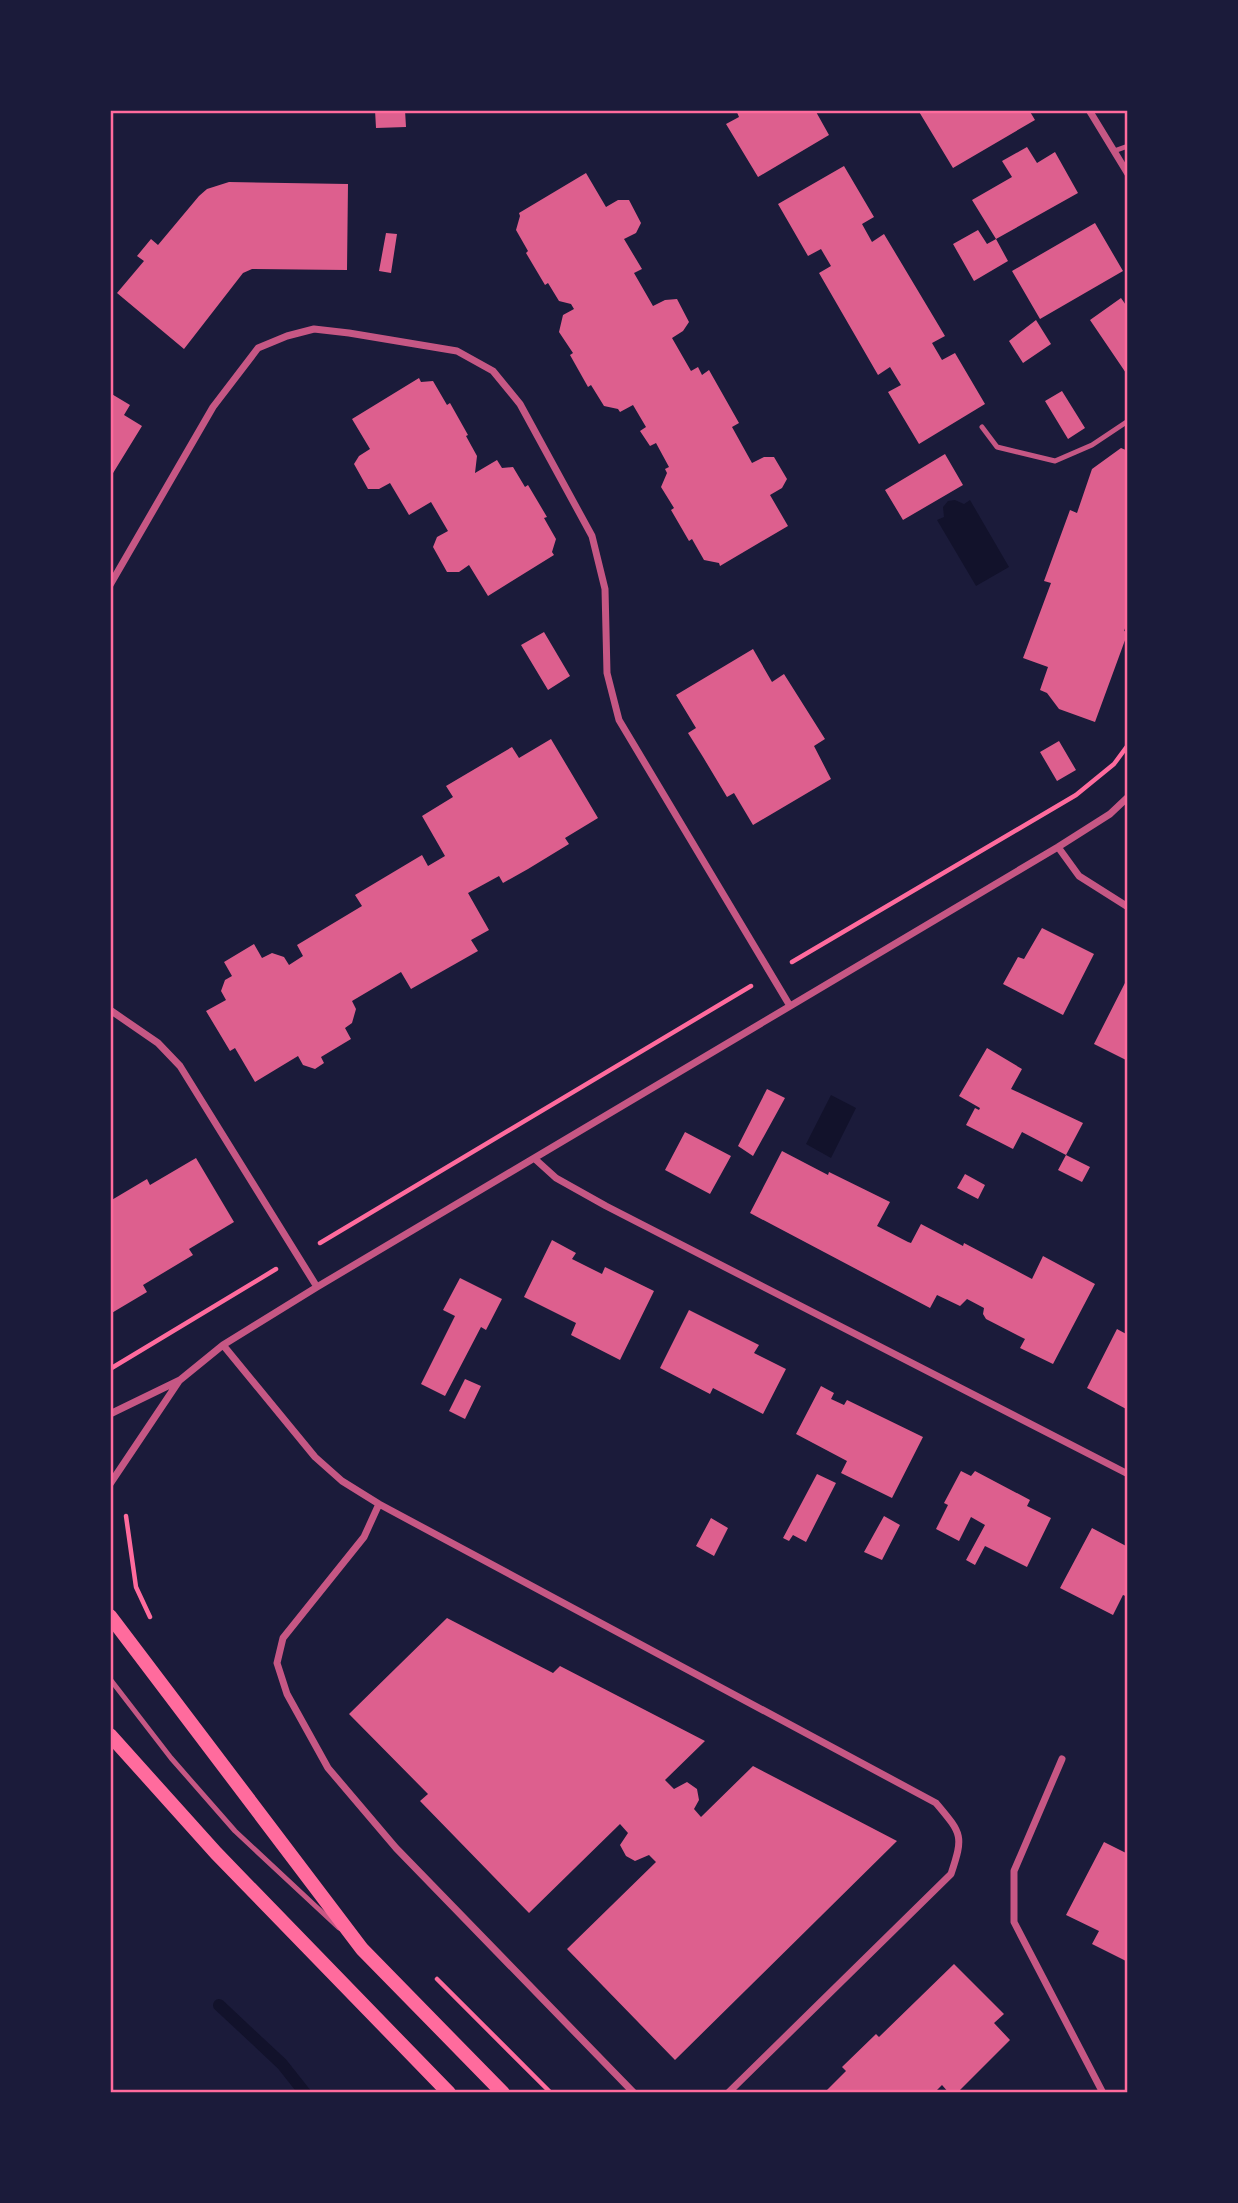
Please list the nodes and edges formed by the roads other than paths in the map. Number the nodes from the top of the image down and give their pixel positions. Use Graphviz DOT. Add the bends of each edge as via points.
graph roads {
  1 [pos="1089,110"];
  2 [pos="1128,146"];
  3 [pos="1114,151"];
  4 [pos="1128,174"];
  5 [pos="1128,421"];
  6 [pos="982,427"];
  7 [pos="110,585"];
  8 [pos="1128,797"];
  9 [pos="1058,847"];
  10 [pos="1128,907"];
  11 [pos="790,1006"];
  12 [pos="110,1010"];
  13 [pos="534,1159"];
  14 [pos="317,1287"];
  15 [pos="223,1345"];
  16 [pos="180,1380"];
  17 [pos="110,1414"];
  18 [pos="1128,1474"];
  19 [pos="110,1484"];
  20 [pos="379,1504"];
  21 [pos="110,1616"];
  22 [pos="110,1679"];
  23 [pos="110,1735"];
  24 [pos="1062,1759"];
  25 [pos="362,1950"];
  26 [pos="449,2093"];
  27 [pos="503,2093"];
  28 [pos="634,2093"];
  29 [pos="728,2093"];
  30 [pos="1103,2093"];
  1 -- 3 [label="street"];
  2 -- 3 [label="lane"];
  3 -- 4 [label="street"];
  5 -- 6 [label="lane" via="1092,445 1055,461 997,447"];
  7 -- 11 [label="street" via="213,407 258,348 314,330 349,333 457,351 493,371 520,404 592,536 605,589 607,673 619,720"];
  8 -- 9 [label="street"];
  9 -- 10 [label="street" via="1079,876"];
  9 -- 11 [label="street"];
  11 -- 13 [label="street"];
  12 -- 14 [label="street" via="158,1043 180,1066"];
  13 -- 14 [label="street"];
  13 -- 18 [label="street" via="556,1178 606,1206"];
  14 -- 15 [label="street"];
  15 -- 16 [label="street"];
  15 -- 20 [label="street" via="315,1457"];
  16 -- 17 [label="street"];
  16 -- 19 [label="street"];
  20 -- 28 [label="street" via="364,1536 283,1638 277,1664 288,1694 328,1768 396,1848"];
  20 -- 29 [label="street" via="936,1803 956,1827 960,1847 951,1874"];
  21 -- 25 [label="main road"];
  22 -- 25 [label="lane" via="234,1831"];
  23 -- 26 [label="main road" via="216,1853"];
  24 -- 30 [label="street" via="1014,1871 1014,1922"];
  25 -- 27 [label="main road"];
}
